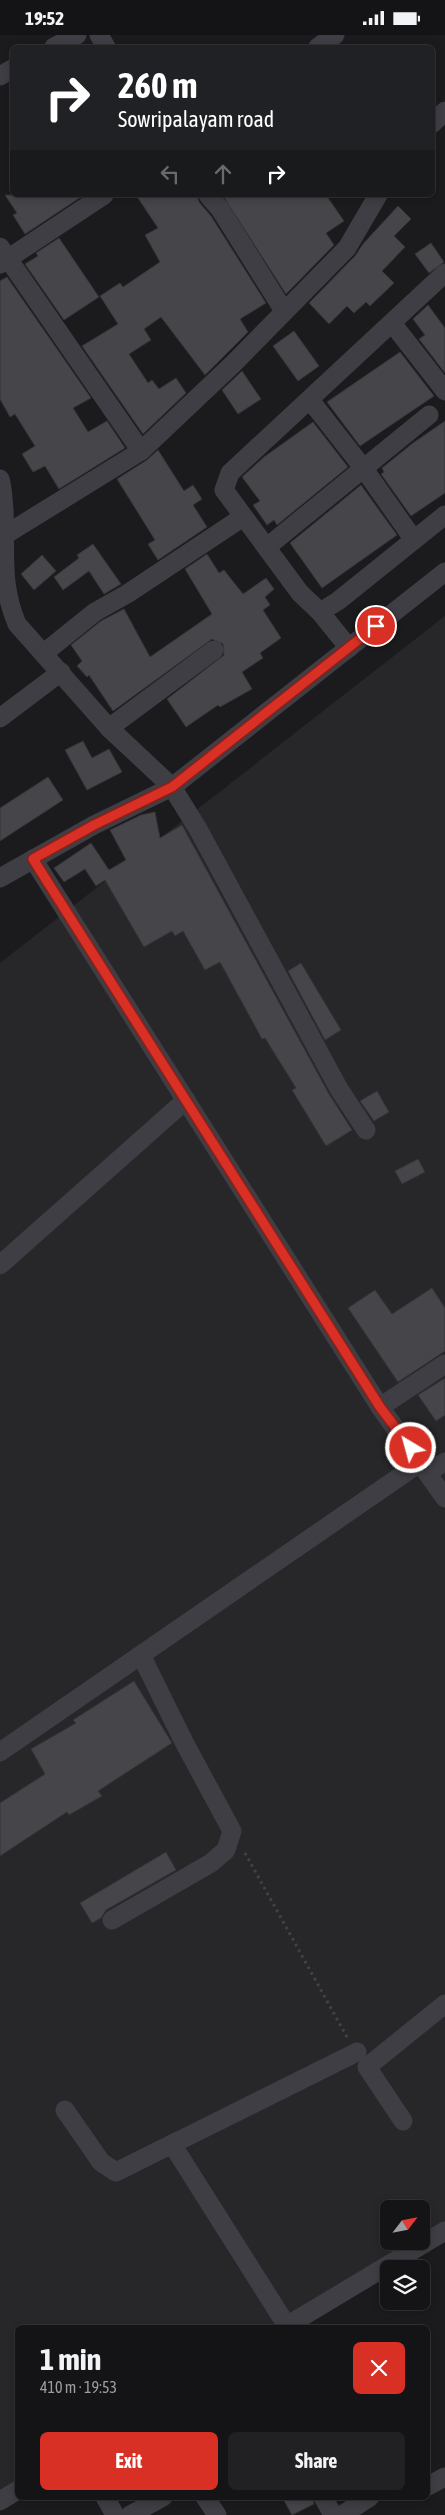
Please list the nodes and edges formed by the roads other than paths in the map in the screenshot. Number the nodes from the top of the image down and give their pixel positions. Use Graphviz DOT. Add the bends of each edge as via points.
graph roads {
  1 [pos="77,35"];
  2 [pos="336,40"];
  3 [pos="58,45"];
  4 [pos="323,45"];
  5 [pos="445,111"];
  6 [pos="435,121"];
  7 [pos="101,197"];
  8 [pos="210,197"];
  9 [pos="377,197"];
  10 [pos="3,257"];
  11 [pos="445,273"];
  12 [pos="284,311"];
  13 [pos="392,323"];
  14 [pos="445,391"];
  15 [pos="310,400"];
  16 [pos="429,415"];
  17 [pos="141,451"];
  18 [pos="364,469"];
  19 [pos="0,479"];
  20 [pos="445,515"];
  21 [pos="243,517"];
  22 [pos="5,535"];
  23 [pos="414,539"];
  24 [pos="267,547"];
  25 [pos="1,568"];
  26 [pos="445,572"];
  27 [pos="320,612"];
  28 [pos="349,648"];
  29 [pos="214,650"];
  30 [pos="44,653"];
  31 [pos="61,672"];
  32 [pos="0,718"];
  33 [pos="109,728"];
  34 [pos="172,787"];
  35 [pos="33,859"];
  36 [pos="0,877"];
  37 [pos="186,1100"];
  38 [pos="366,1130"];
  39 [pos="0,1265"];
  40 [pos="445,1364"];
  41 [pos="380,1407"];
  42 [pos="445,1462"];
  43 [pos="425,1467"];
  44 [pos="445,1498"];
  45 [pos="141,1655"];
  46 [pos="0,1752"];
  47 [pos="112,1921"];
  48 [pos="445,2004"];
  49 [pos="357,2051"];
  50 [pos="66,2110"];
  51 [pos="403,2121"];
  52 [pos="172,2144"];
  53 [pos="445,2231"];
  54 [pos="285,2325"];
  55 [pos="289,2325"];
  56 [pos="445,2477"];
  57 [pos="430,2485"];
  58 [pos="15,2492"];
  59 [pos="107,2500"];
  60 [pos="158,2500"];
  61 [pos="207,2500"];
  62 [pos="325,2500"];
  63 [pos="365,2500"];
  64 [pos="0,2501"];
  65 [pos="115,2515"];
  66 [pos="130,2515"];
  67 [pos="217,2515"];
  68 [pos="333,2515"];
  69 [pos="342,2515"];
  1 -- 3 [label="street"];
  2 -- 4 [label="street"];
  5 -- 6 [label="street"];
  7 -- 10 [label="street"];
  8 -- 12 [label="street"];
  9 -- 12 [label="street" via="347,248"];
  10 -- 17 [label="street"];
  11 -- 13 [label="street"];
  12 -- 17 [label="street"];
  13 -- 14 [label="street"];
  13 -- 15 [label="street"];
  15 -- 18 [label="street"];
  15 -- 21 [label="street" via="230,473 224,490"];
  16 -- 18 [label="street"];
  17 -- 22 [label="street"];
  18 -- 23 [label="street"];
  18 -- 24 [label="street"];
  19 -- 22 [label="street"];
  20 -- 23 [label="street"];
  21 -- 24 [label="street"];
  21 -- 30 [label="street" via="95,612"];
  22 -- 25 [label="street"];
  23 -- 27 [label="street"];
  24 -- 27 [label="street" via="300,593"];
  25 -- 30 [label="street" via="7,605 17,624"];
  26 -- 28 [label="street"];
  27 -- 28 [label="street"];
  28 -- 34 [label="street"];
  29 -- 33 [label="street"];
  30 -- 31 [label="street"];
  31 -- 32 [label="street"];
  31 -- 33 [label="street"];
  33 -- 34 [label="street"];
  34 -- 35 [label="street"];
  34 -- 38 [label="street" via="339,1089"];
  35 -- 36 [label="street"];
  35 -- 37 [label="street"];
  37 -- 39 [label="street"];
  37 -- 41 [label="street"];
  40 -- 41 [label="street"];
  41 -- 43 [label="street"];
  42 -- 43 [label="street"];
  43 -- 44 [label="street"];
  43 -- 45 [label="street"];
  45 -- 46 [label="street"];
  45 -- 47 [label="street" via="232,1831 226,1850 211,1863"];
  48 -- 51 [label="street" via="367,2067"];
  49 -- 52 [label="street"];
  50 -- 52 [label="street" via="101,2161 116,2172"];
  52 -- 54 [label="street"];
  53 -- 55 [label="street"];
  56 -- 57 [label="street"];
  58 -- 64 [label="street"];
  59 -- 65 [label="street"];
  60 -- 66 [label="street"];
  61 -- 67 [label="street"];
  62 -- 68 [label="street"];
  63 -- 69 [label="street"];
}
